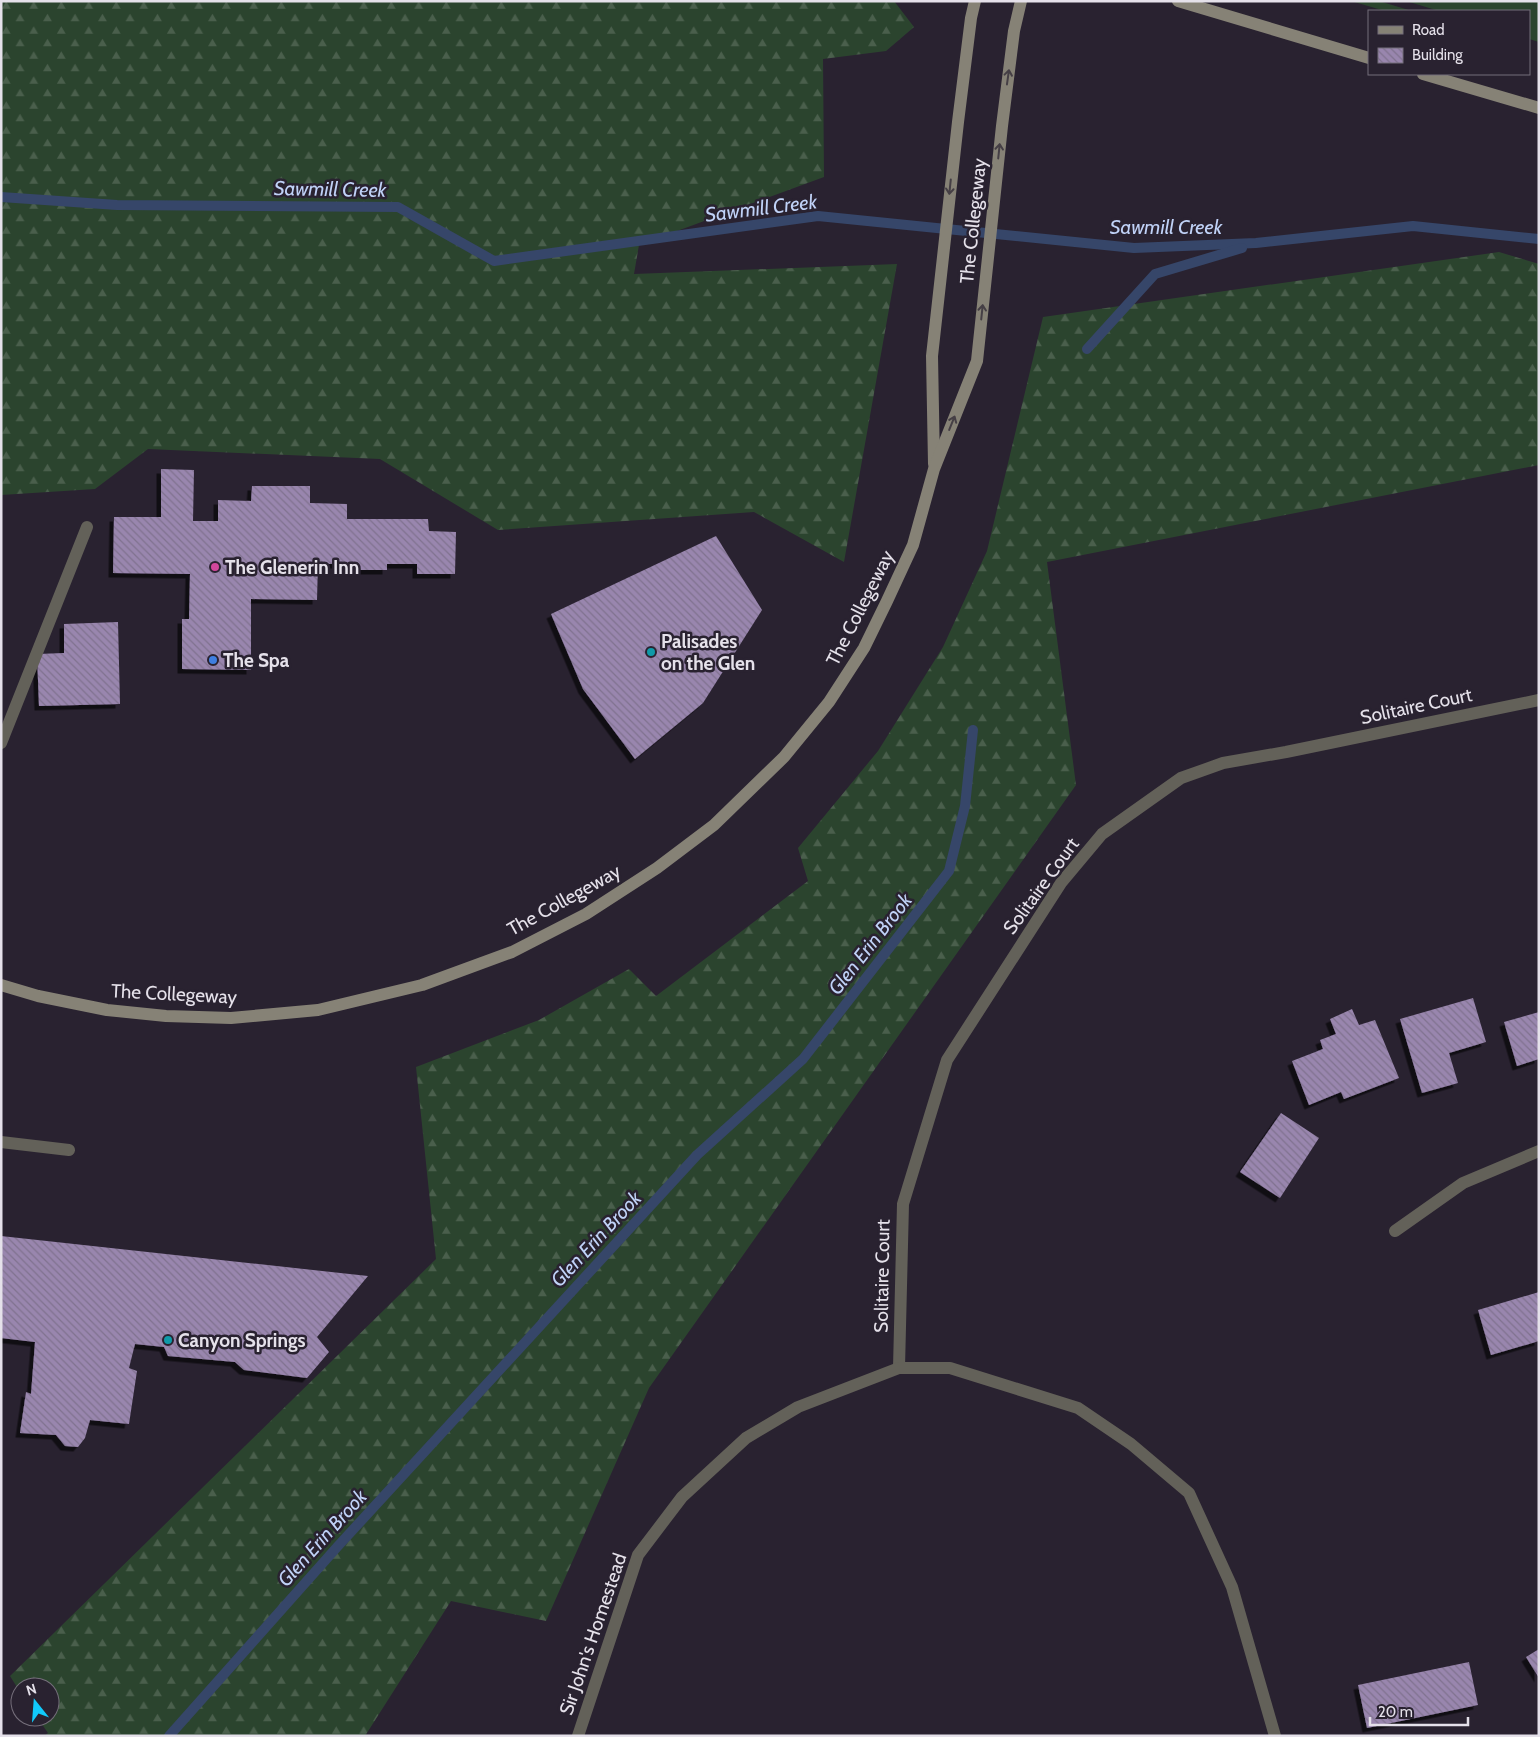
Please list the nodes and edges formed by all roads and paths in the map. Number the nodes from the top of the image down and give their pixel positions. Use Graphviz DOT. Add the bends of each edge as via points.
graph roads {
  1 [pos="975,1"];
  2 [pos="1022,1"];
  3 [pos="1178,1"];
  4 [pos="1368,58"];
  5 [pos="1426,75"];
  6 [pos="1539,108"];
  7 [pos="934,469"];
  8 [pos="87,527"];
  9 [pos="1539,700"];
  10 [pos="1,743"];
  11 [pos="1,985"];
  12 [pos="1,1142"];
  13 [pos="69,1150"];
  14 [pos="1539,1151"];
  15 [pos="1395,1231"];
  16 [pos="899,1368"];
  17 [pos="578,1736"];
  18 [pos="1274,1736"];
  1 -- 7 [label="street, The Collegeway, one-way" via="932,356"];
  7 -- 2 [label="street, The Collegeway, one-way" via="977,361 1002,126 1014,31"];
  3 -- 4 [label="street"];
  5 -- 6 [label="street"];
  7 -- 11 [label="street, The Collegeway" via="913,545 864,648 829,702 784,757 714,824 657,868 586,914 512,952 422,985 318,1010 230,1018 166,1016 107,1010"];
  8 -- 10 [label="street"];
  9 -- 16 [label="street, Solitaire Court" via="1223,763 1181,778 1102,834 1062,883 947,1060 902,1204"];
  12 -- 13 [label="street"];
  14 -- 15 [label="street" via="1463,1183"];
  16 -- 17 [label="street, Sir John's Homestead" via="798,1407 754,1433 682,1497 638,1555"];
  16 -- 18 [label="street, Sir John's Homestead" via="950,1368 1078,1408 1131,1444 1189,1493 1232,1587"];
}
